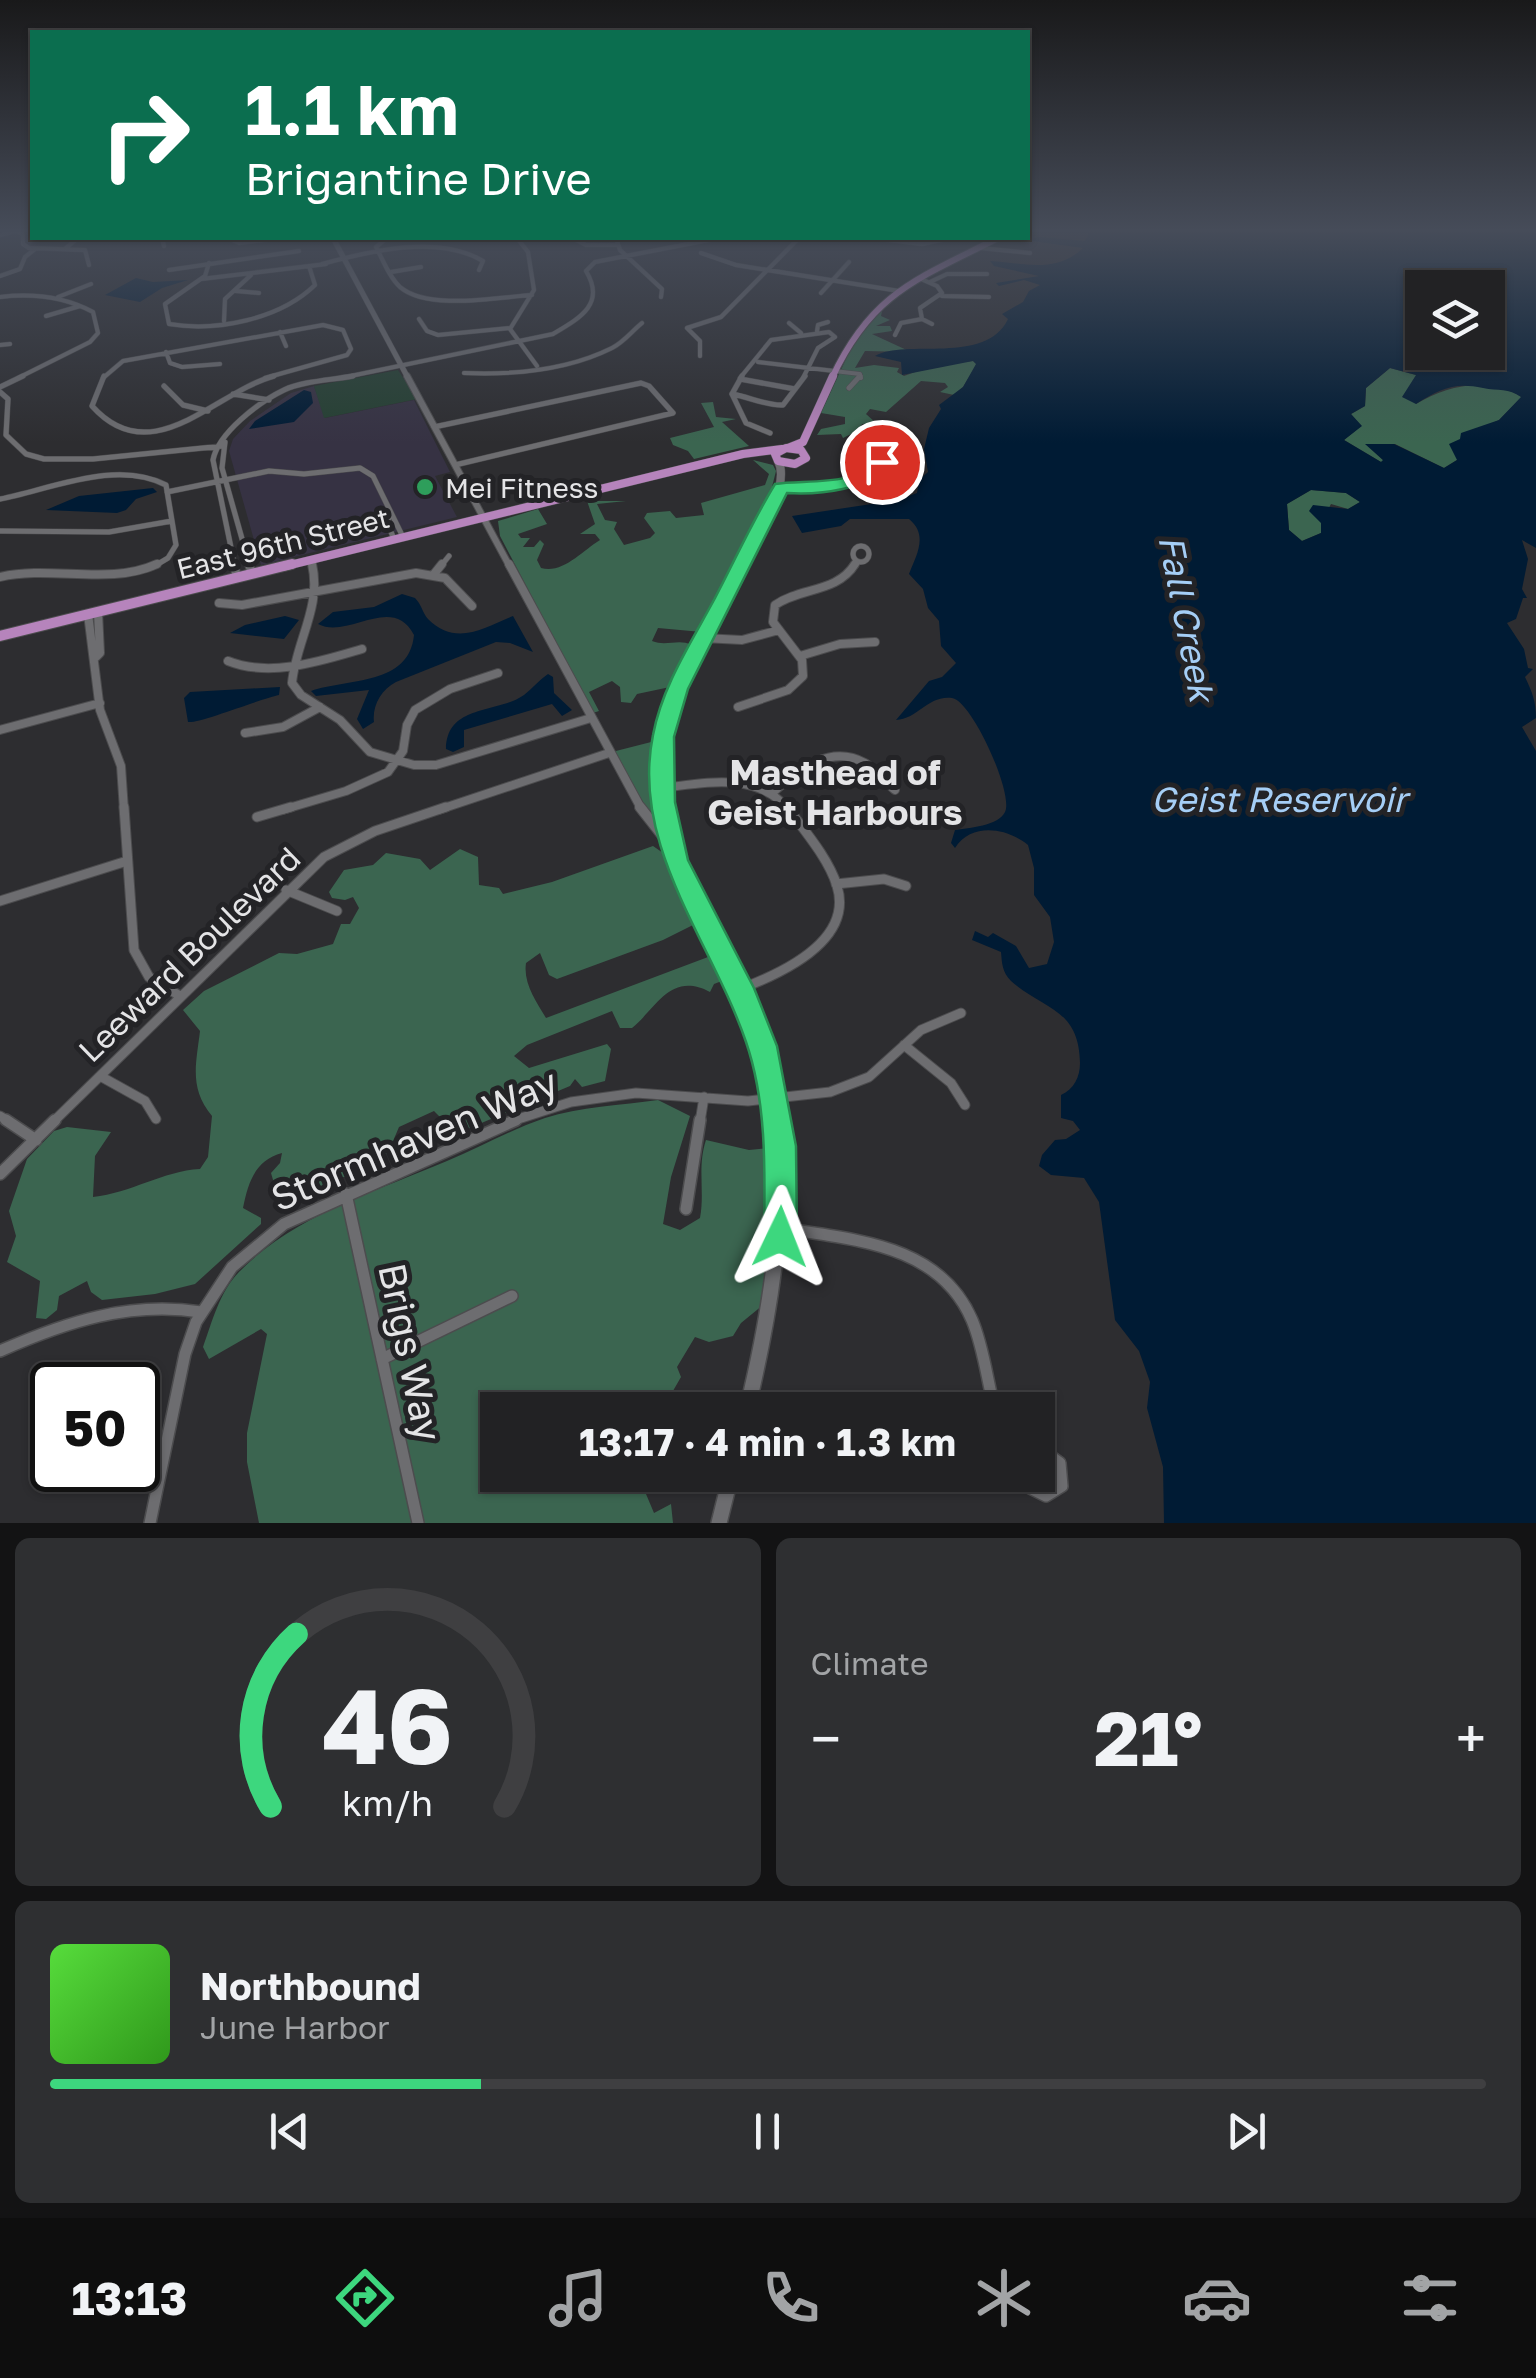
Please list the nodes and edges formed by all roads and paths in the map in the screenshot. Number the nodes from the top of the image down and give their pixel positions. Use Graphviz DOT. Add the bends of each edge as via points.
graph roads {
  1 [pos="68,301"];
  2 [pos="169,301"];
  3 [pos="225,301"];
  4 [pos="367,301"];
  5 [pos="528,301"];
  6 [pos="591,301"];
  7 [pos="736,301"];
  8 [pos="887,301"];
  9 [pos="933,301"];
  10 [pos="295,302"];
  11 [pos="80,306"];
  12 [pos="308,306"];
  13 [pos="46,316"];
  14 [pos="420,319"];
  15 [pos="922,319"];
  16 [pos="224,322"];
  17 [pos="642,322"];
  18 [pos="828,322"];
  19 [pos="790,323"];
  20 [pos="932,324"];
  21 [pos="510,328"];
  22 [pos="817,331"];
  23 [pos="280,332"];
  24 [pos="801,333"];
  25 [pos="895,335"];
  26 [pos="518,341"];
  27 [pos="10,344"];
  28 [pos="0,345"];
  29 [pos="286,346"];
  30 [pos="166,352"];
  31 [pos="700,356"];
  32 [pos="758,362"];
  33 [pos="220,364"];
  34 [pos="401,366"];
  35 [pos="537,366"];
  36 [pos="811,368"];
  37 [pos="839,369"];
  38 [pos="464,373"];
  39 [pos="739,379"];
  40 [pos="164,386"];
  41 [pos="795,388"];
  42 [pos="849,388"];
  43 [pos="0,390"];
  44 [pos="233,394"];
  45 [pos="732,394"];
  46 [pos="270,401"];
  47 [pos="208,411"];
  48 [pos="887,422"];
  49 [pos="434,428"];
  50 [pos="770,432"];
  51 [pos="802,442"];
  52 [pos="14,444"];
  53 [pos="219,448"];
  54 [pos="785,448"];
  55 [pos="853,448"];
  56 [pos="0,449"];
  57 [pos="885,451"];
  58 [pos="752,452"];
  59 [pos="804,458"];
  60 [pos="779,464"];
  61 [pos="454,465"];
  62 [pos="221,481"];
  63 [pos="781,487"];
  64 [pos="167,492"];
  65 [pos="0,499"];
  66 [pos="482,518"];
  67 [pos="172,521"];
  68 [pos="0,532"];
  69 [pos="399,538"];
  70 [pos="449,556"];
  71 [pos="311,560"];
  72 [pos="857,562"];
  73 [pos="252,574"];
  74 [pos="434,574"];
  75 [pos="0,577"];
  76 [pos="237,578"];
  77 [pos="317,590"];
  78 [pos="219,603"];
  79 [pos="472,606"];
  80 [pos="93,613"];
  81 [pos="778,630"];
  82 [pos="0,636"];
  83 [pos="703,638"];
  84 [pos="876,642"];
  85 [pos="362,649"];
  86 [pos="800,656"];
  87 [pos="228,660"];
  88 [pos="295,664"];
  89 [pos="498,672"];
  90 [pos="100,703"];
  91 [pos="320,707"];
  92 [pos="738,707"];
  93 [pos="590,718"];
  94 [pos="0,730"];
  95 [pos="245,733"];
  96 [pos="610,752"];
  97 [pos="397,761"];
  98 [pos="662,788"];
  99 [pos="894,790"];
  100 [pos="772,793"];
  101 [pos="257,817"];
  102 [pos="672,849"];
  103 [pos="127,861"];
  104 [pos="836,884"];
  105 [pos="906,886"];
  106 [pos="286,890"];
  107 [pos="0,901"];
  108 [pos="337,912"];
  109 [pos="740,988"];
  110 [pos="180,996"];
  111 [pos="961,1013"];
  112 [pos="904,1045"];
  113 [pos="100,1076"];
  114 [pos="704,1097"];
  115 [pos="773,1100"];
  116 [pos="965,1105"];
  117 [pos="0,1116"];
  118 [pos="156,1119"];
  119 [pos="36,1140"];
  120 [pos="0,1174"];
  121 [pos="346,1194"];
  122 [pos="686,1209"];
  123 [pos="781,1228"];
  124 [pos="512,1296"];
  125 [pos="201,1312"];
  126 [pos="0,1351"];
  127 [pos="382,1359"];
  128 [pos="751,1392"];
  129 [pos="991,1392"];
  130 [pos="1055,1459"];
  131 [pos="1055,1490"];
  132 [pos="727,1492"];
  133 [pos="150,1523"];
  134 [pos="418,1523"];
  135 [pos="719,1523"];
  1 -- 11 [label="street"];
  2 -- 16 [label="street" via="166,322 176,326"];
  3 -- 16 [label="street"];
  4 -- 34 [label="street"];
  5 -- 21 [label="street"];
  6 -- 26 [label="street" via="571,325"];
  7 -- 31 [label="street" via="721,317 687,328 700,342"];
  8 -- 37 [label="main road" via="868,317"];
  9 -- 15 [label="street" via="920,308"];
  10 -- 12 [label="street"];
  10 -- 16 [label="street"];
  11 -- 13 [label="street"];
  11 -- 43 [label="street" via="96,315 96,338"];
  14 -- 21 [label="street" via="428,332 443,336"];
  15 -- 20 [label="street"];
  15 -- 25 [label="street" via="900,324"];
  17 -- 35 [label="street" via="610,349"];
  18 -- 22 [label="street"];
  19 -- 24 [label="street"];
  21 -- 26 [label="street"];
  22 -- 24 [label="street"];
  22 -- 36 [label="street" via="835,338 818,348"];
  23 -- 29 [label="street"];
  23 -- 30 [label="street"];
  23 -- 44 [label="street" via="334,326 343,330 351,351 266,376"];
  24 -- 32 [label="street" via="773,338"];
  26 -- 34 [label="street"];
  26 -- 35 [label="street"];
  27 -- 28 [label="street"];
  30 -- 33 [label="street" via="179,367"];
  30 -- 47 [label="street" via="110,368 92,401 95,412 151,432"];
  32 -- 36 [label="street"];
  32 -- 39 [label="street"];
  34 -- 46 [label="street" via="300,386"];
  34 -- 49 [label="street"];
  35 -- 38 [label="street"];
  36 -- 37 [label="street"];
  36 -- 41 [label="street"];
  37 -- 42 [label="street" via="862,376"];
  37 -- 51 [label="main road"];
  39 -- 41 [label="street"];
  39 -- 45 [label="street"];
  40 -- 47 [label="street" via="183,404"];
  41 -- 45 [label="street" via="778,406"];
  43 -- 52 [label="street" via="8,399 6,432"];
  44 -- 46 [label="street"];
  44 -- 47 [label="street"];
  45 -- 50 [label="street" via="740,418"];
  46 -- 53 [label="street"];
  48 -- 57 [label="street"];
  49 -- 61 [label="street"];
  49 -- 61 [label="street" via="636,384 648,385 673,412"];
  51 -- 54 [label="main road"];
  51 -- 59 [label="main road"];
  52 -- 53 [label="street" via="26,455 50,460"];
  52 -- 56 [label="street"];
  53 -- 62 [label="street"];
  54 -- 58 [label="main road, East 96th Street"];
  54 -- 59 [label="main road"];
  54 -- 60 [label="main road" via="774,454"];
  55 -- 57 [label="street"];
  57 -- 63 [label="street" via="879,468 864,476 810,489"];
  58 -- 60 [label="main road, East 96th Street"];
  58 -- 66 [label="main road, East 96th Street"];
  59 -- 60 [label="main road, East 96th Street"];
  60 -- 63 [label="main road"];
  61 -- 66 [label="street"];
  62 -- 64 [label="street"];
  62 -- 69 [label="street" via="275,470 360,468 373,476 388,525"];
  62 -- 73 [label="street"];
  62 -- 76 [label="street"];
  63 -- 83 [label="main road"];
  64 -- 65 [label="street" via="157,478 134,476"];
  64 -- 67 [label="street"];
  66 -- 69 [label="main road, East 96th Street"];
  66 -- 93 [label="street"];
  67 -- 68 [label="street" via="108,532"];
  67 -- 75 [label="street" via="174,552 144,570"];
  69 -- 71 [label="main road, East 96th Street"];
  70 -- 74 [label="street"];
  71 -- 73 [label="main road, East 96th Street"];
  71 -- 77 [label="street"];
  72 -- 81 [label="street" via="840,582 777,602 771,617"];
  73 -- 76 [label="main road, East 96th Street"];
  74 -- 77 [label="street"];
  74 -- 79 [label="street"];
  76 -- 80 [label="main road, East 96th Street"];
  77 -- 78 [label="street" via="242,605"];
  77 -- 88 [label="street"];
  80 -- 82 [label="main road, East 96th Street"];
  80 -- 90 [label="street" via="91,655"];
  81 -- 83 [label="street" via="742,640"];
  81 -- 86 [label="street"];
  83 -- 98 [label="main road" via="668,714"];
  84 -- 86 [label="street"];
  85 -- 88 [label="street"];
  86 -- 92 [label="street" via="805,671 796,686"];
  87 -- 88 [label="street" via="243,667"];
  88 -- 91 [label="street" via="294,688"];
  89 -- 97 [label="street" via="418,706"];
  90 -- 94 [label="street"];
  90 -- 103 [label="street" via="121,764"];
  91 -- 95 [label="street" via="286,726"];
  91 -- 97 [label="street" via="368,751"];
  93 -- 96 [label="street"];
  93 -- 97 [label="street" via="446,764"];
  96 -- 102 [label="street"];
  96 -- 106 [label="street, Leeward Boulevard" via="360,837"];
  97 -- 101 [label="street" via="378,778"];
  98 -- 100 [label="street" via="740,782"];
  98 -- 102 [label="main road"];
  99 -- 100 [label="street" via="861,761 836,756 808,763"];
  100 -- 104 [label="street"];
  102 -- 109 [label="main road"];
  103 -- 107 [label="street"];
  103 -- 110 [label="street" via="137,960 152,980"];
  104 -- 105 [label="street" via="884,879"];
  104 -- 109 [label="street" via="834,919 806,957"];
  106 -- 108 [label="street"];
  106 -- 110 [label="street, Leeward Boulevard"];
  109 -- 115 [label="main road"];
  110 -- 113 [label="street, Leeward Boulevard"];
  111 -- 112 [label="street, Stormhaven Way" via="933,1022"];
  112 -- 115 [label="street, Stormhaven Way" via="859,1082"];
  112 -- 116 [label="street" via="949,1081"];
  113 -- 118 [label="street" via="145,1101"];
  113 -- 119 [label="street, Leeward Boulevard"];
  114 -- 115 [label="street, Stormhaven Way"];
  114 -- 121 [label="street, Stormhaven Way" via="636,1092 571,1102"];
  114 -- 122 [label="street"];
  115 -- 123 [label="main road"];
  117 -- 119 [label="street"];
  119 -- 120 [label="street, Leeward Boulevard"];
  121 -- 125 [label="street, Stormhaven Way" via="250,1248"];
  121 -- 127 [label="street, Brigs Way"];
  123 -- 128 [label="main road"];
  123 -- 129 [label="street" via="902,1250 938,1270 970,1314"];
  124 -- 127 [label="street"];
  125 -- 126 [label="street" via="108,1312"];
  125 -- 133 [label="street, Stormhaven Way" via="185,1354"];
  127 -- 134 [label="street, Brigs Way"];
  130 -- 131 [label="street" via="1062,1486"];
  132 -- 135 [label="main road"];
}
